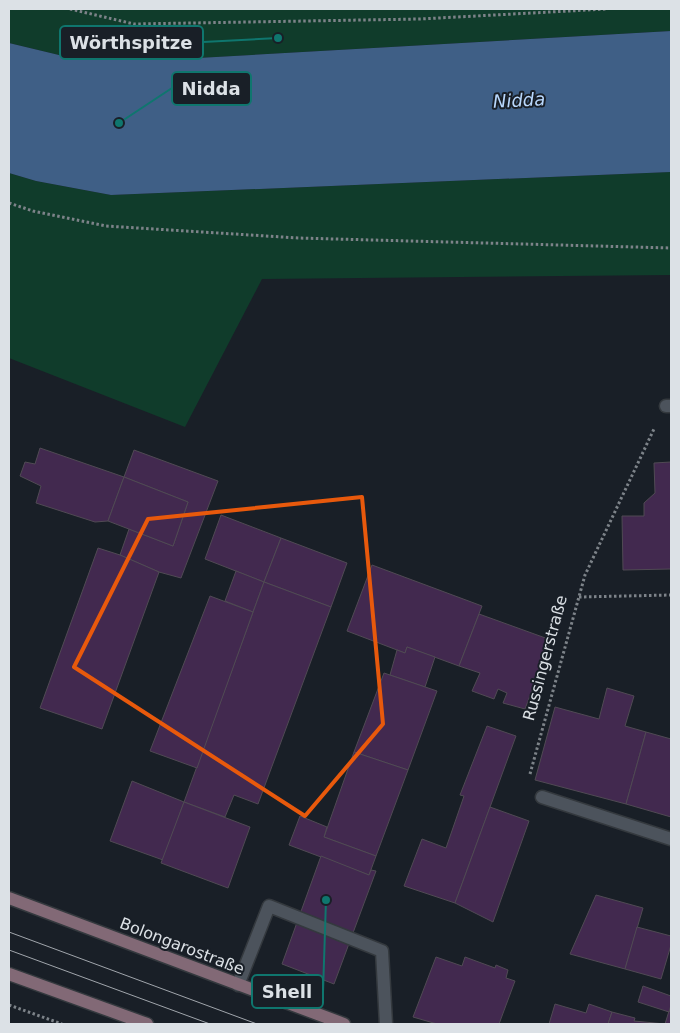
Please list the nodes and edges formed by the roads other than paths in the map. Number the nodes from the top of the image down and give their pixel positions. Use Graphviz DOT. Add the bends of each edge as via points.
graph roads {
  1 [pos="542,797"];
  2 [pos="671,839"];
  3 [pos="9,898"];
  4 [pos="9,974"];
  5 [pos="238,984"];
  6 [pos="147,1024"];
  7 [pos="344,1024"];
  8 [pos="386,1024"];
  1 -- 2 [label="street"];
  3 -- 5 [label="main road, Bolongarostraße"];
  4 -- 6 [label="main road"];
  5 -- 7 [label="main road, Bolongarostraße"];
  5 -- 8 [label="street" via="269,906 382,951"];
}
